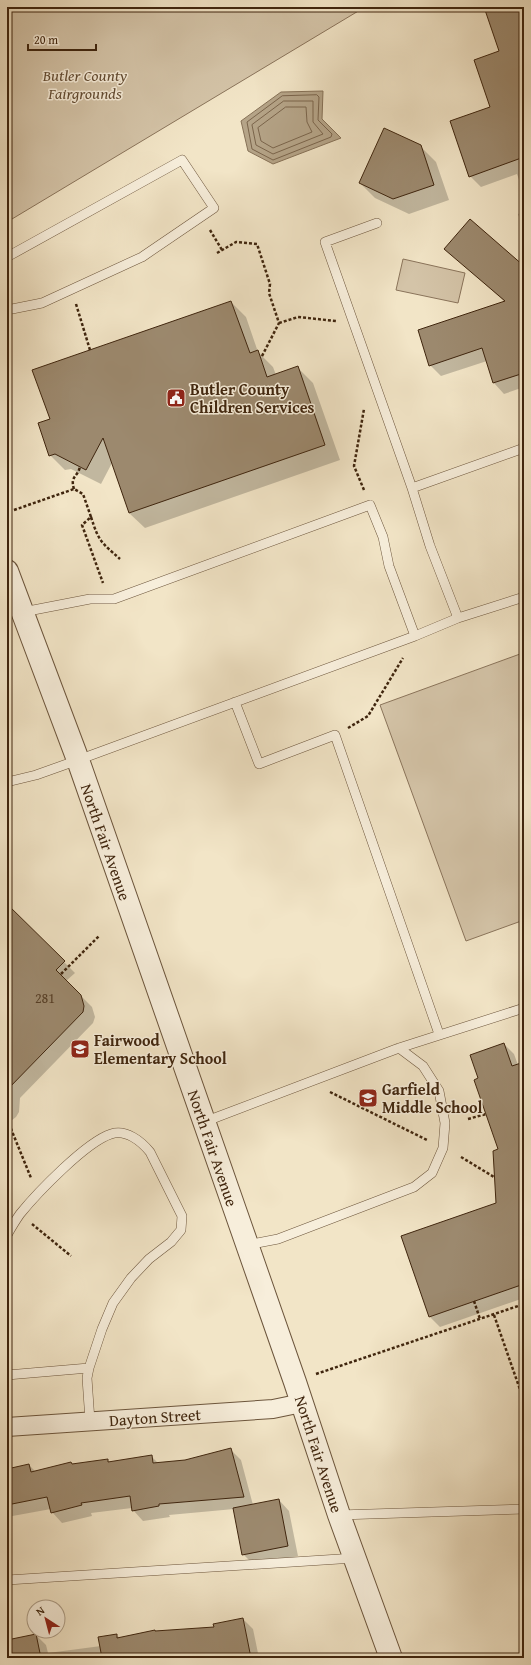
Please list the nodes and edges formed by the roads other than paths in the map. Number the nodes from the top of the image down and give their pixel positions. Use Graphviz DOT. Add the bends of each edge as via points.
graph roads {
  1 [pos="376,223"];
  2 [pos="7,257"];
  3 [pos="7,310"];
  4 [pos="524,448"];
  5 [pos="412,488"];
  6 [pos="7,571"];
  7 [pos="524,597"];
  8 [pos="22,612"];
  9 [pos="458,618"];
  10 [pos="415,636"];
  11 [pos="235,702"];
  12 [pos="78,760"];
  13 [pos="7,782"];
  14 [pos="524,1008"];
  15 [pos="438,1034"];
  16 [pos="399,1048"];
  17 [pos="204,1122"];
  18 [pos="7,1235"];
  19 [pos="247,1245"];
  20 [pos="89,1368"];
  21 [pos="7,1375"];
  22 [pos="302,1403"];
  23 [pos="90,1422"];
  24 [pos="7,1427"];
  25 [pos="524,1509"];
  26 [pos="339,1515"];
  27 [pos="355,1558"];
  28 [pos="7,1580"];
  29 [pos="391,1658"];
  1 -- 5 [label="lane" via="325,242"];
  2 -- 3 [label="lane" via="182,160 214,208 142,257 42,303"];
  4 -- 5 [label="lane"];
  5 -- 9 [label="lane" via="430,546"];
  6 -- 8 [label="street, North Fair Avenue"];
  7 -- 9 [label="lane"];
  8 -- 10 [label="lane" via="90,599 114,599 370,505"];
  8 -- 12 [label="street, North Fair Avenue"];
  9 -- 10 [label="lane"];
  10 -- 11 [label="lane"];
  11 -- 12 [label="lane"];
  11 -- 15 [label="lane" via="259,764 335,735"];
  12 -- 13 [label="lane"];
  12 -- 17 [label="street, North Fair Avenue"];
  14 -- 15 [label="lane"];
  15 -- 16 [label="lane"];
  16 -- 17 [label="lane"];
  16 -- 19 [label="lane" via="423,1066 439,1091 445,1123 443,1148 432,1173 414,1187 278,1239"];
  17 -- 19 [label="street, North Fair Avenue"];
  18 -- 20 [label="lane" via="20,1215 59,1172 94,1143 112,1133 123,1134 143,1143 150,1152 182,1216 181,1230 131,1278 113,1303"];
  19 -- 22 [label="street, North Fair Avenue"];
  20 -- 21 [label="lane"];
  20 -- 23 [label="lane" via="87,1378"];
  22 -- 23 [label="street, Dayton Street" via="273,1408"];
  22 -- 26 [label="street, North Fair Avenue"];
  23 -- 24 [label="street, Dayton Street"];
  25 -- 26 [label="lane"];
  26 -- 27 [label="street, North Fair Avenue"];
  27 -- 28 [label="lane"];
  27 -- 29 [label="street, North Fair Avenue"];
}
